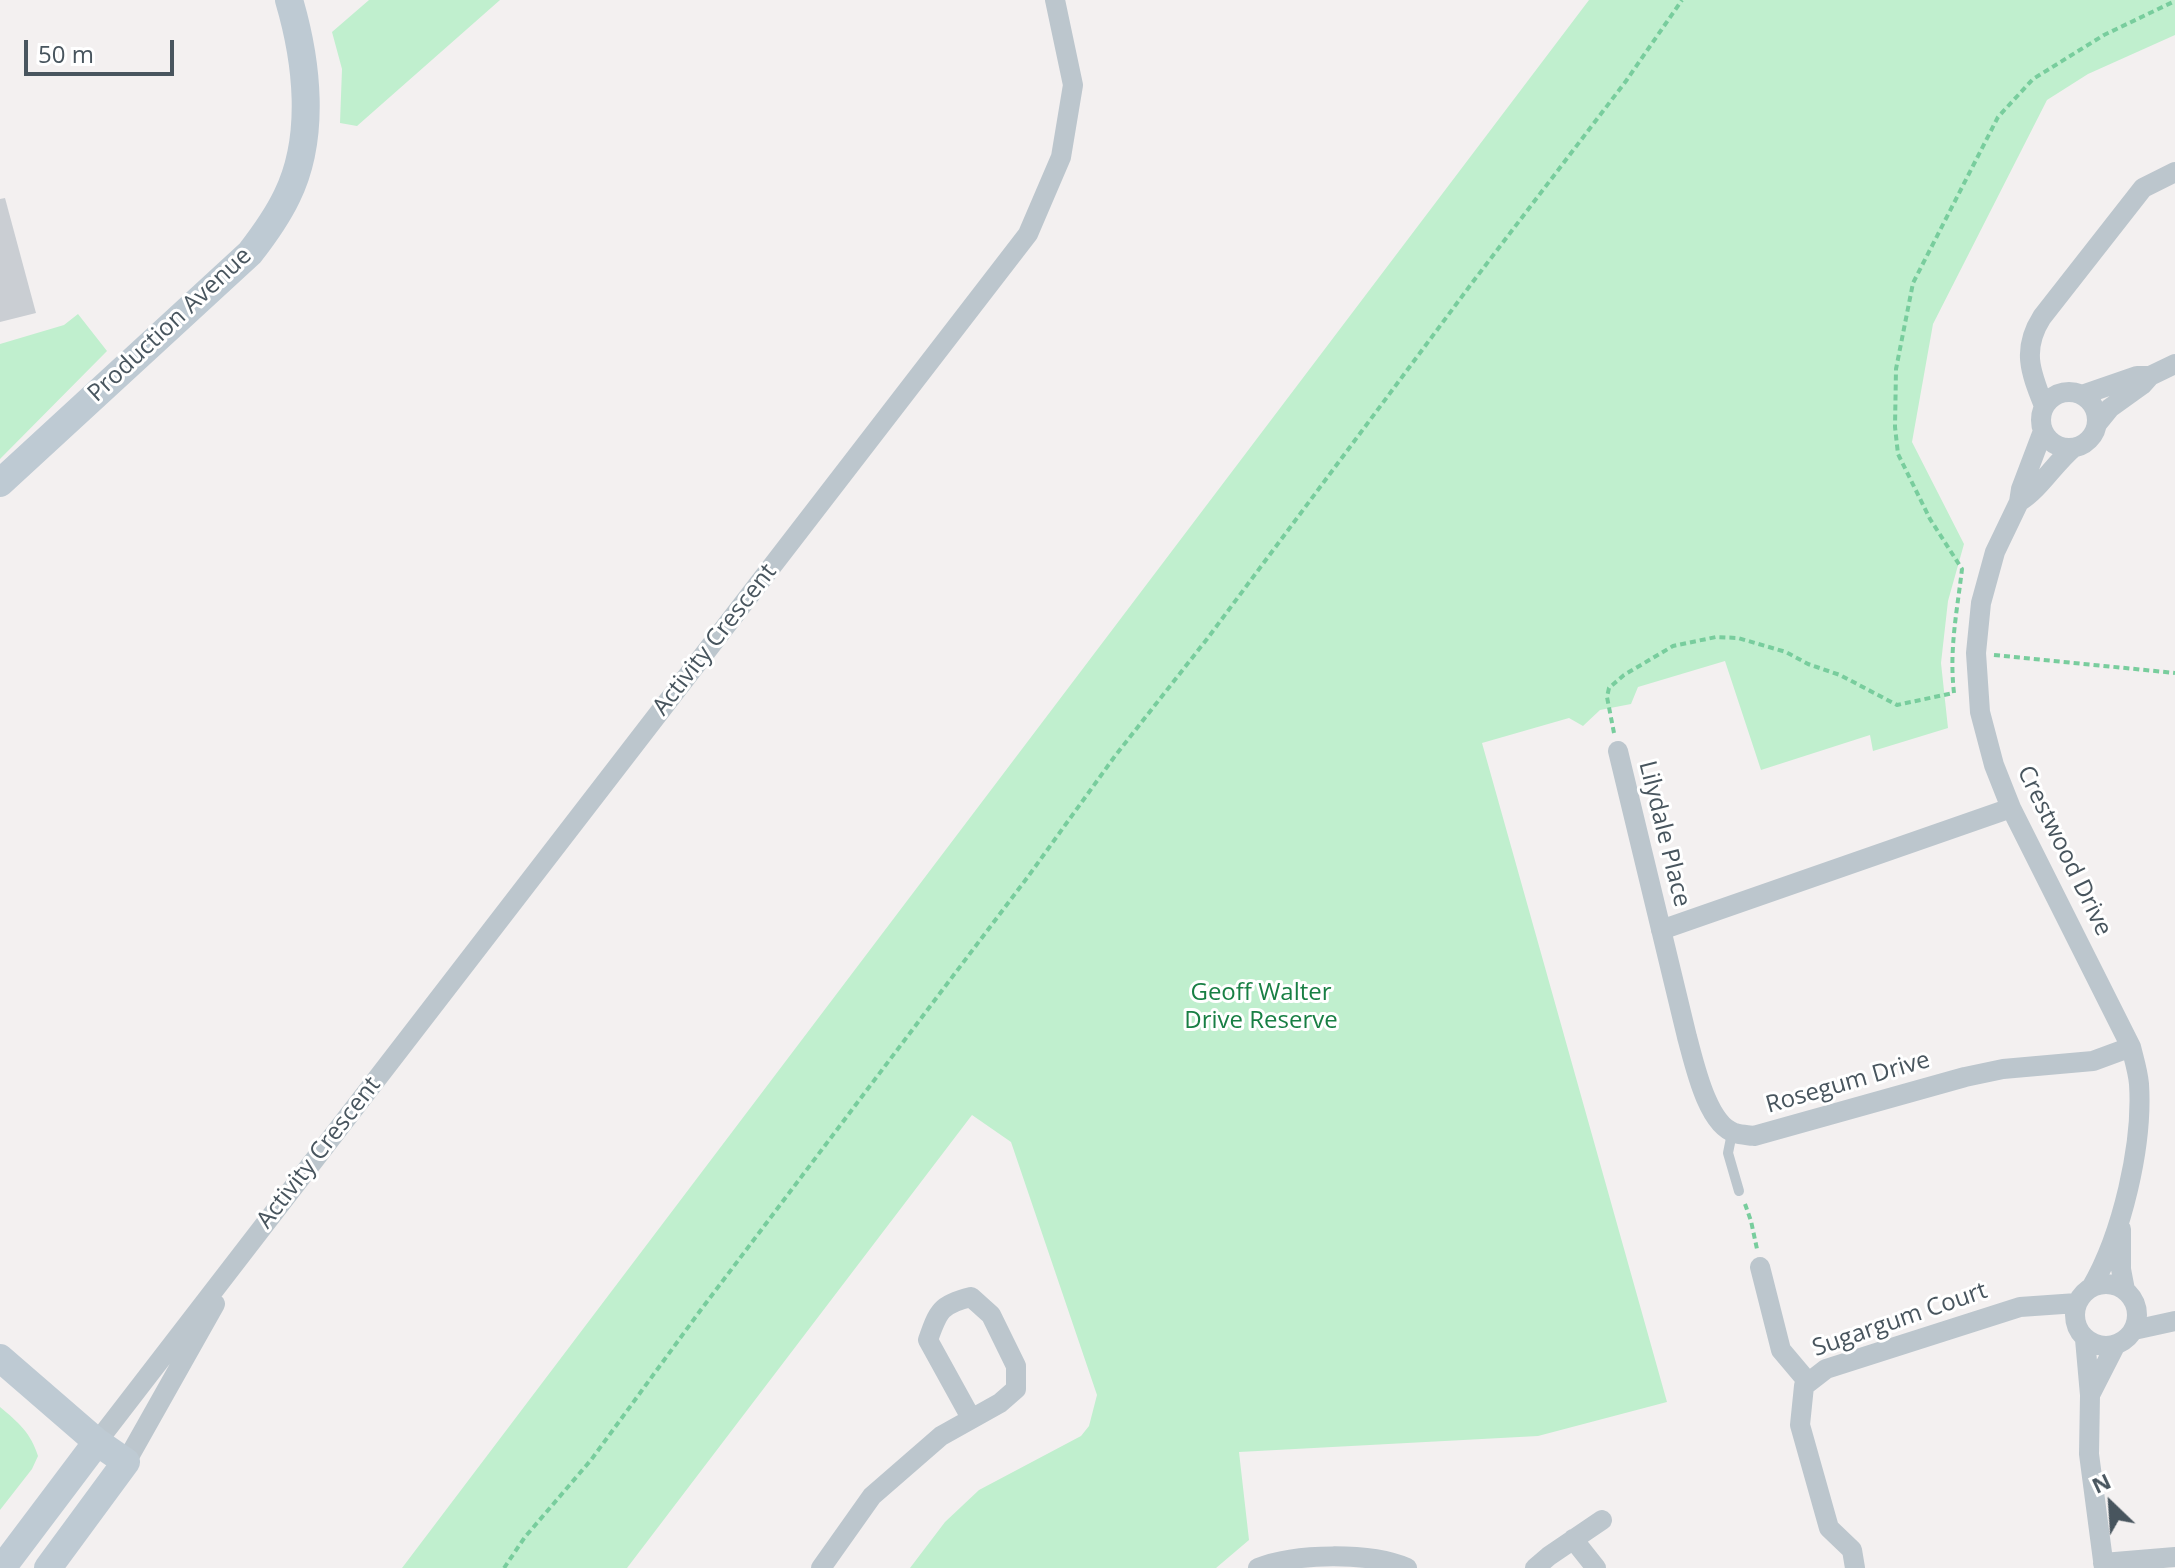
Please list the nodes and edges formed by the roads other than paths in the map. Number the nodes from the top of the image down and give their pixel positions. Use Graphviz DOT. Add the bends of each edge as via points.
graph roads {
  1 [pos="289,0"];
  2 [pos="1055,0"];
  3 [pos="2175,172"];
  4 [pos="2031,355"];
  5 [pos="2175,364"];
  6 [pos="2150,376"];
  7 [pos="2073,394"];
  8 [pos="2044,406"];
  9 [pos="2097,424"];
  10 [pos="2043,431"];
  11 [pos="2073,448"];
  12 [pos="0,483"];
  13 [pos="2019,502"];
  14 [pos="1618,751"];
  15 [pos="2011,808"];
  16 [pos="1661,930"];
  17 [pos="2131,1047"];
  18 [pos="1732,1133"];
  19 [pos="1739,1191"];
  20 [pos="2121,1221"];
  21 [pos="253,1238"];
  22 [pos="1760,1267"];
  23 [pos="2091,1288"];
  24 [pos="2125,1290"];
  25 [pos="2175,1318"];
  26 [pos="2136,1320"];
  27 [pos="2079,1322"];
  28 [pos="2115,1346"];
  29 [pos="0,1358"];
  30 [pos="1808,1382"];
  31 [pos="2090,1395"];
  32 [pos="971,1418"];
  33 [pos="97,1442"];
  34 [pos="126,1462"];
  35 [pos="1602,1520"];
  36 [pos="1573,1539"];
  37 [pos="2175,1557"];
  38 [pos="2103,1566"];
  39 [pos="2,1568"];
  40 [pos="48,1568"];
  41 [pos="821,1568"];
  42 [pos="1258,1568"];
  43 [pos="1407,1568"];
  44 [pos="1535,1568"];
  45 [pos="1596,1568"];
  46 [pos="1855,1568"];
  1 -- 12 [label="main road, Production Avenue" via="305,77 305,125 293,180 268,229 250,253"];
  2 -- 21 [label="street, Activity Crescent" via="1073,85 1061,157 1028,234"];
  3 -- 4 [label="street" via="2143,188 2050,306 2034,329"];
  4 -- 7 [label="street"];
  4 -- 8 [label="street" via="2029,366"];
  5 -- 6 [label="street"];
  6 -- 7 [label="street"];
  6 -- 9 [label="street"];
  7 -- 8 [label="street"];
  7 -- 9 [label="street" via="2094,407"];
  8 -- 10 [label="street"];
  9 -- 11 [label="street" via="2086,442"];
  10 -- 11 [label="street" via="2055,445"];
  10 -- 13 [label="street, Crestwood Drive"];
  11 -- 13 [label="street, Crestwood Drive"];
  13 -- 15 [label="street, Crestwood Drive" via="1995,552 1981,603 1976,653 1985,736"];
  14 -- 16 [label="street, Lilydale Place"];
  15 -- 16 [label="street"];
  15 -- 17 [label="street, Crestwood Drive"];
  16 -- 18 [label="street" via="1700,1083 1713,1115"];
  17 -- 18 [label="street, Rosegum Drive" via="2093,1061 1965,1077 1754,1136"];
  17 -- 20 [label="street, Crestwood Drive" via="2139,1084 2137,1128"];
  18 -- 19 [label="lane" via="1728,1153"];
  20 -- 23 [label="street, Crestwood Drive"];
  20 -- 24 [label="street, Crestwood Drive"];
  21 -- 33 [label="street, Activity Crescent"];
  21 -- 34 [label="street, Activity Crescent"];
  22 -- 30 [label="street" via="1781,1350"];
  23 -- 24 [label="street" via="2109,1284"];
  23 -- 27 [label="street" via="2083,1294"];
  24 -- 26 [label="street" via="2135,1303"];
  25 -- 26 [label="street"];
  26 -- 28 [label="street"];
  27 -- 28 [label="street" via="2094,1345"];
  27 -- 30 [label="street, Sugargum Court" via="2020,1307 1826,1369"];
  27 -- 31 [label="street"];
  28 -- 31 [label="street"];
  29 -- 33 [label="main road"];
  30 -- 46 [label="street, Sugargum Court" via="1800,1425 1829,1528 1852,1550"];
  31 -- 38 [label="street" via="2089,1454"];
  32 -- 32 [label="street" via="928,1340 936,1317 950,1302 971,1297 991,1315 1016,1366 1016,1389"];
  32 -- 41 [label="street" via="941,1436 872,1496"];
  33 -- 34 [label="main road"];
  33 -- 39 [label="main road, Activity Crescent"];
  34 -- 40 [label="main road, Activity Crescent"];
  35 -- 36 [label="street"];
  36 -- 44 [label="street"];
  36 -- 45 [label="street"];
  37 -- 38 [label="street"];
  42 -- 43 [label="street" via="1275,1561 1349,1556"];
}
